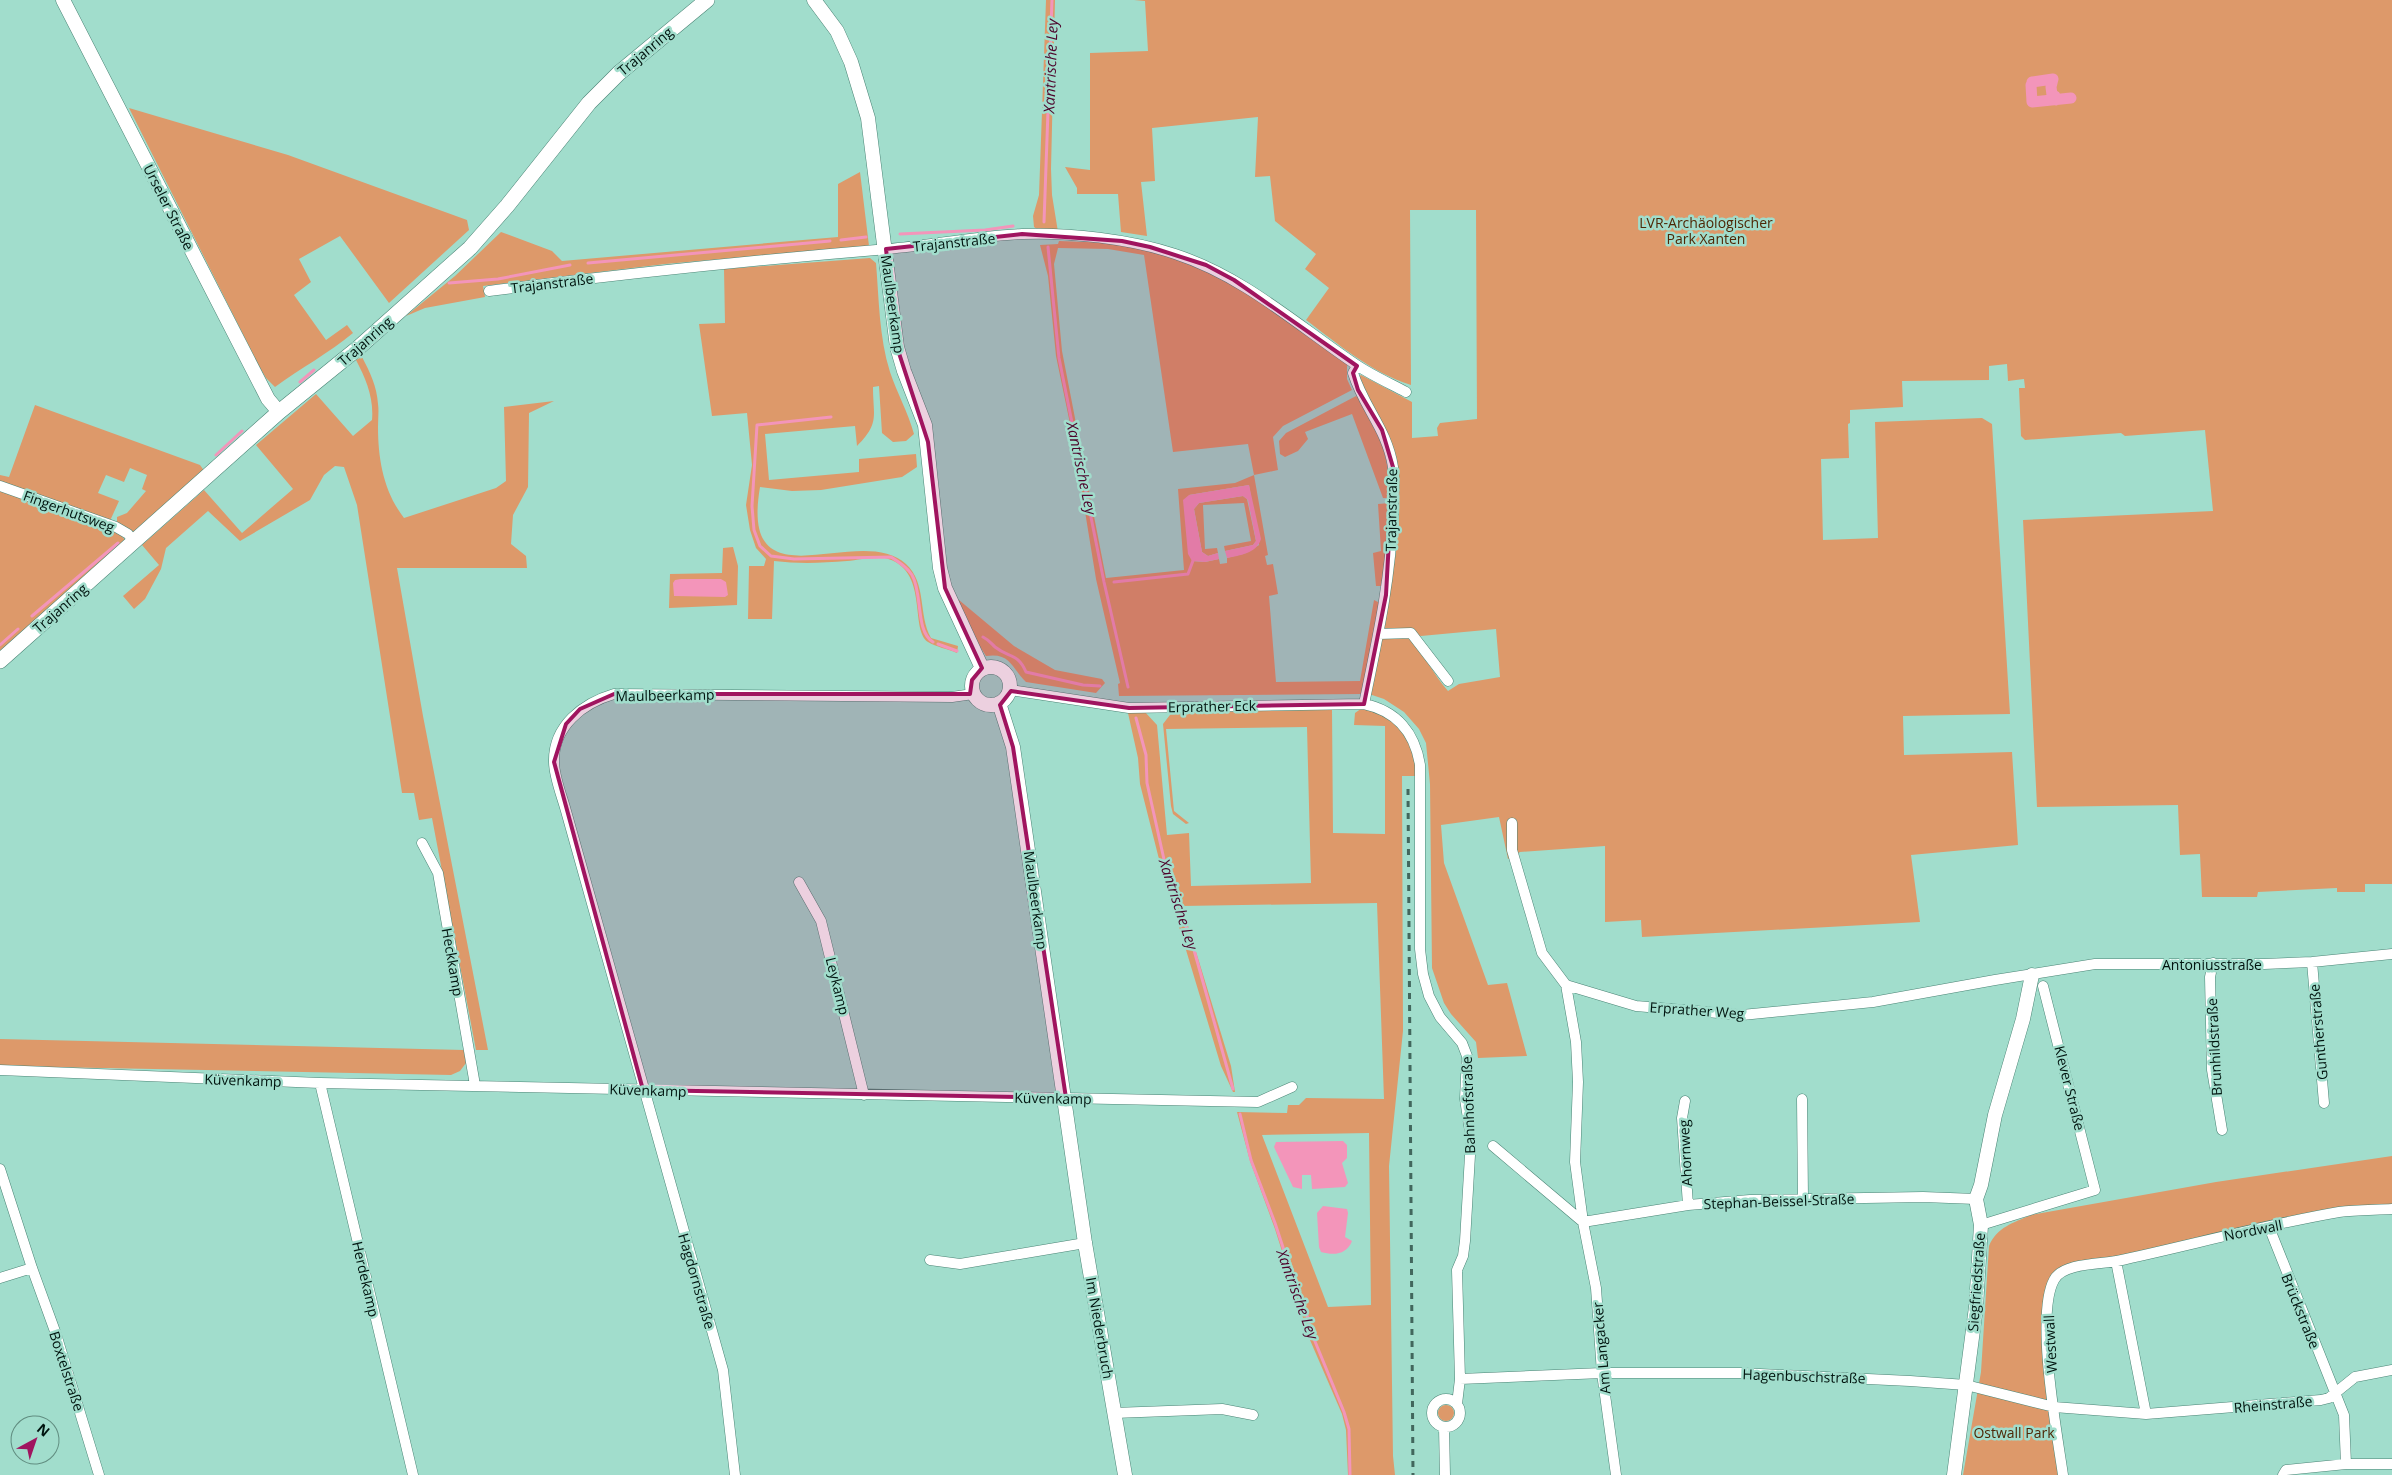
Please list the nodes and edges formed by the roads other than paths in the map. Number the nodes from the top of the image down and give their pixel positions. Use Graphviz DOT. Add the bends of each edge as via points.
graph roads {
  1 [pos="63,0"];
  2 [pos="707,0"];
  3 [pos="814,0"];
  4 [pos="886,249"];
  5 [pos="489,290"];
  6 [pos="1358,366"];
  7 [pos="1406,392"];
  8 [pos="279,412"];
  9 [pos="0,486"];
  10 [pos="135,543"];
  11 [pos="1378,634"];
  12 [pos="0,661"];
  13 [pos="982,668"];
  14 [pos="1448,681"];
  15 [pos="1010,690"];
  16 [pos="973,694"];
  17 [pos="999,703"];
  18 [pos="1364,704"];
  19 [pos="1407,730"];
  20 [pos="1512,823"];
  21 [pos="422,843"];
  22 [pos="799,882"];
  23 [pos="2392,954"];
  24 [pos="2312,962"];
  25 [pos="2212,963"];
  26 [pos="2032,975"];
  27 [pos="1566,985"];
  28 [pos="2043,986"];
  29 [pos="0,1070"];
  30 [pos="320,1082"];
  31 [pos="475,1084"];
  32 [pos="1292,1087"];
  33 [pos="643,1090"];
  34 [pos="864,1095"];
  35 [pos="1066,1098"];
  36 [pos="1802,1099"];
  37 [pos="1685,1100"];
  38 [pos="2324,1102"];
  39 [pos="2222,1130"];
  40 [pos="1493,1146"];
  41 [pos="0,1169"];
  42 [pos="1803,1199"];
  43 [pos="1976,1200"];
  44 [pos="1688,1205"];
  45 [pos="2392,1209"];
  46 [pos="1583,1222"];
  47 [pos="1981,1225"];
  48 [pos="2269,1227"];
  49 [pos="1086,1243"];
  50 [pos="930,1260"];
  51 [pos="2116,1261"];
  52 [pos="32,1268"];
  53 [pos="0,1278"];
  54 [pos="2392,1370"];
  55 [pos="1602,1373"];
  56 [pos="1460,1379"];
  57 [pos="1966,1385"];
  58 [pos="2336,1394"];
  59 [pos="1457,1404"];
  60 [pos="2054,1407"];
  61 [pos="1114,1413"];
  62 [pos="2146,1414"];
  63 [pos="1253,1415"];
  64 [pos="1444,1427"];
  65 [pos="2346,1464"];
  66 [pos="2392,1464"];
  67 [pos="99,1475"];
  68 [pos="413,1475"];
  69 [pos="735,1475"];
  70 [pos="1125,1475"];
  71 [pos="1444,1475"];
  72 [pos="1616,1475"];
  73 [pos="1954,1475"];
  74 [pos="2063,1475"];
  75 [pos="2282,1475"];
  1 -- 8 [label="street, Urseler Straße" via="268,398"];
  2 -- 8 [label="main road, Trajanring" via="619,73 589,103 470,248 358,348"];
  3 -- 4 [label="street, Maulbeerkamp" via="837,32 861,90 873,145"];
  4 -- 5 [label="street, Trajanstraße" via="681,267"];
  4 -- 6 [label="street, Trajanstraße" via="1022,234 1122,240 1150,246 1206,265 1234,280"];
  4 -- 13 [label="street, Maulbeerkamp" via="897,347 922,412 928,442 940,568 945,588"];
  6 -- 7 [label="street, Trajanstraße"];
  6 -- 11 [label="street, Trajanstraße" via="1353,374 1358,390 1382,430 1393,467 1392,536"];
  8 -- 10 [label="main road, Trajanring"];
  9 -- 10 [label="street, Fingerhutsweg" via="116,528 128,534"];
  10 -- 12 [label="main road, Trajanring"];
  11 -- 14 [label="street" via="1411,633"];
  11 -- 18 [label="street, Trajanstraße"];
  13 -- 15 [label="street" via="1003,670"];
  13 -- 16 [label="street" via="972,680"];
  15 -- 17 [label="street"];
  15 -- 18 [label="street, Erprather Eck" via="1129,708"];
  16 -- 17 [label="street" via="984,704"];
  16 -- 33 [label="street, Maulbeerkamp" via="952,697 614,694 580,708 566,724 558,740 554,762"];
  17 -- 35 [label="street, Maulbeerkamp" via="1013,747"];
  18 -- 19 [label="street, Erprather Eck" via="1387,712"];
  19 -- 56 [label="street, Bahnhofstraße" via="1420,765 1420,949 1423,974 1434,1007 1462,1043 1467,1056 1465,1099 1470,1138 1465,1240 1457,1270"];
  20 -- 27 [label="street" via="1512,850 1542,953"];
  21 -- 31 [label="street, Heckkamp" via="438,873"];
  22 -- 34 [label="street, Leykamp" via="821,921"];
  23 -- 24 [label="street, Antoniusstraße"];
  24 -- 25 [label="street, Antoniusstraße"];
  24 -- 38 [label="street, Guntherstraße"];
  25 -- 26 [label="street, Antoniusstraße" via="2095,964"];
  25 -- 39 [label="street, Brunhildstraße" via="2212,1070"];
  26 -- 27 [label="street, Erprather Weg" via="1873,1002 1742,1015 1636,1006"];
  26 -- 43 [label="street, Siegfriedstraße"];
  27 -- 46 [label="street, Am Langacker" via="1576,1042 1575,1162"];
  28 -- 47 [label="street, Klever Straße" via="2095,1190"];
  29 -- 30 [label="street, Küvenkamp"];
  30 -- 31 [label="street, Küvenkamp"];
  30 -- 68 [label="street, Herdekamp"];
  31 -- 33 [label="street, Küvenkamp"];
  32 -- 35 [label="street, Küvenkamp" via="1258,1102"];
  33 -- 34 [label="street, Küvenkamp"];
  33 -- 69 [label="street, Hagdornstraße" via="723,1370"];
  34 -- 35 [label="street, Küvenkamp"];
  35 -- 49 [label="street, Im Niederbruch"];
  36 -- 42 [label="street"];
  37 -- 44 [label="street, Ahornweg" via="1682,1118"];
  40 -- 46 [label="street"];
  41 -- 52 [label="street, Boxtelstraße"];
  42 -- 43 [label="street, Stephan-Beissel-Straße" via="1924,1197"];
  42 -- 44 [label="street, Stephan-Beissel-Straße"];
  43 -- 47 [label="street, Siegfriedstraße"];
  44 -- 46 [label="street, Stephan-Beissel-Straße"];
  45 -- 48 [label="street, Nordwall" via="2340,1212"];
  46 -- 55 [label="street, Am Langacker" via="1596,1288"];
  47 -- 57 [label="street, Siegfriedstraße" via="1976,1307"];
  48 -- 51 [label="street, Nordwall"];
  48 -- 58 [label="street, Brückstraße"];
  49 -- 50 [label="street" via="960,1264"];
  49 -- 61 [label="street, Im Niederbruch"];
  51 -- 60 [label="street, Westwall" via="2071,1268 2054,1278 2046,1326"];
  51 -- 62 [label="street"];
  52 -- 53 [label="street"];
  52 -- 67 [label="street, Boxtelstraße"];
  54 -- 58 [label="street, Rheinstraße" via="2355,1378"];
  55 -- 56 [label="street, Hagenbuschstraße"];
  55 -- 57 [label="street, Hagenbuschstraße" via="1740,1373"];
  55 -- 72 [label="street, Am Langacker"];
  56 -- 59 [label="street, Bahnhofstraße"];
  57 -- 60 [label="street, Hagenbuschstraße"];
  57 -- 73 [label="street, Siegfriedstraße"];
  58 -- 62 [label="street, Rheinstraße" via="2321,1400"];
  58 -- 65 [label="street, Brückstraße" via="2344,1415"];
  59 -- 64 [label="street, Bahnhofstraße" via="1460,1409 1458,1420 1450,1427"];
  59 -- 64 [label="street" via="1444,1399 1433,1408 1435,1422"];
  60 -- 62 [label="street, Hagenbuschstraße"];
  60 -- 74 [label="street, Westwall"];
  61 -- 63 [label="street" via="1222,1409"];
  61 -- 70 [label="street, Im Niederbruch"];
  64 -- 71 [label="street"];
  65 -- 66 [label="street"];
  65 -- 75 [label="street" via="2286,1470"];
}
